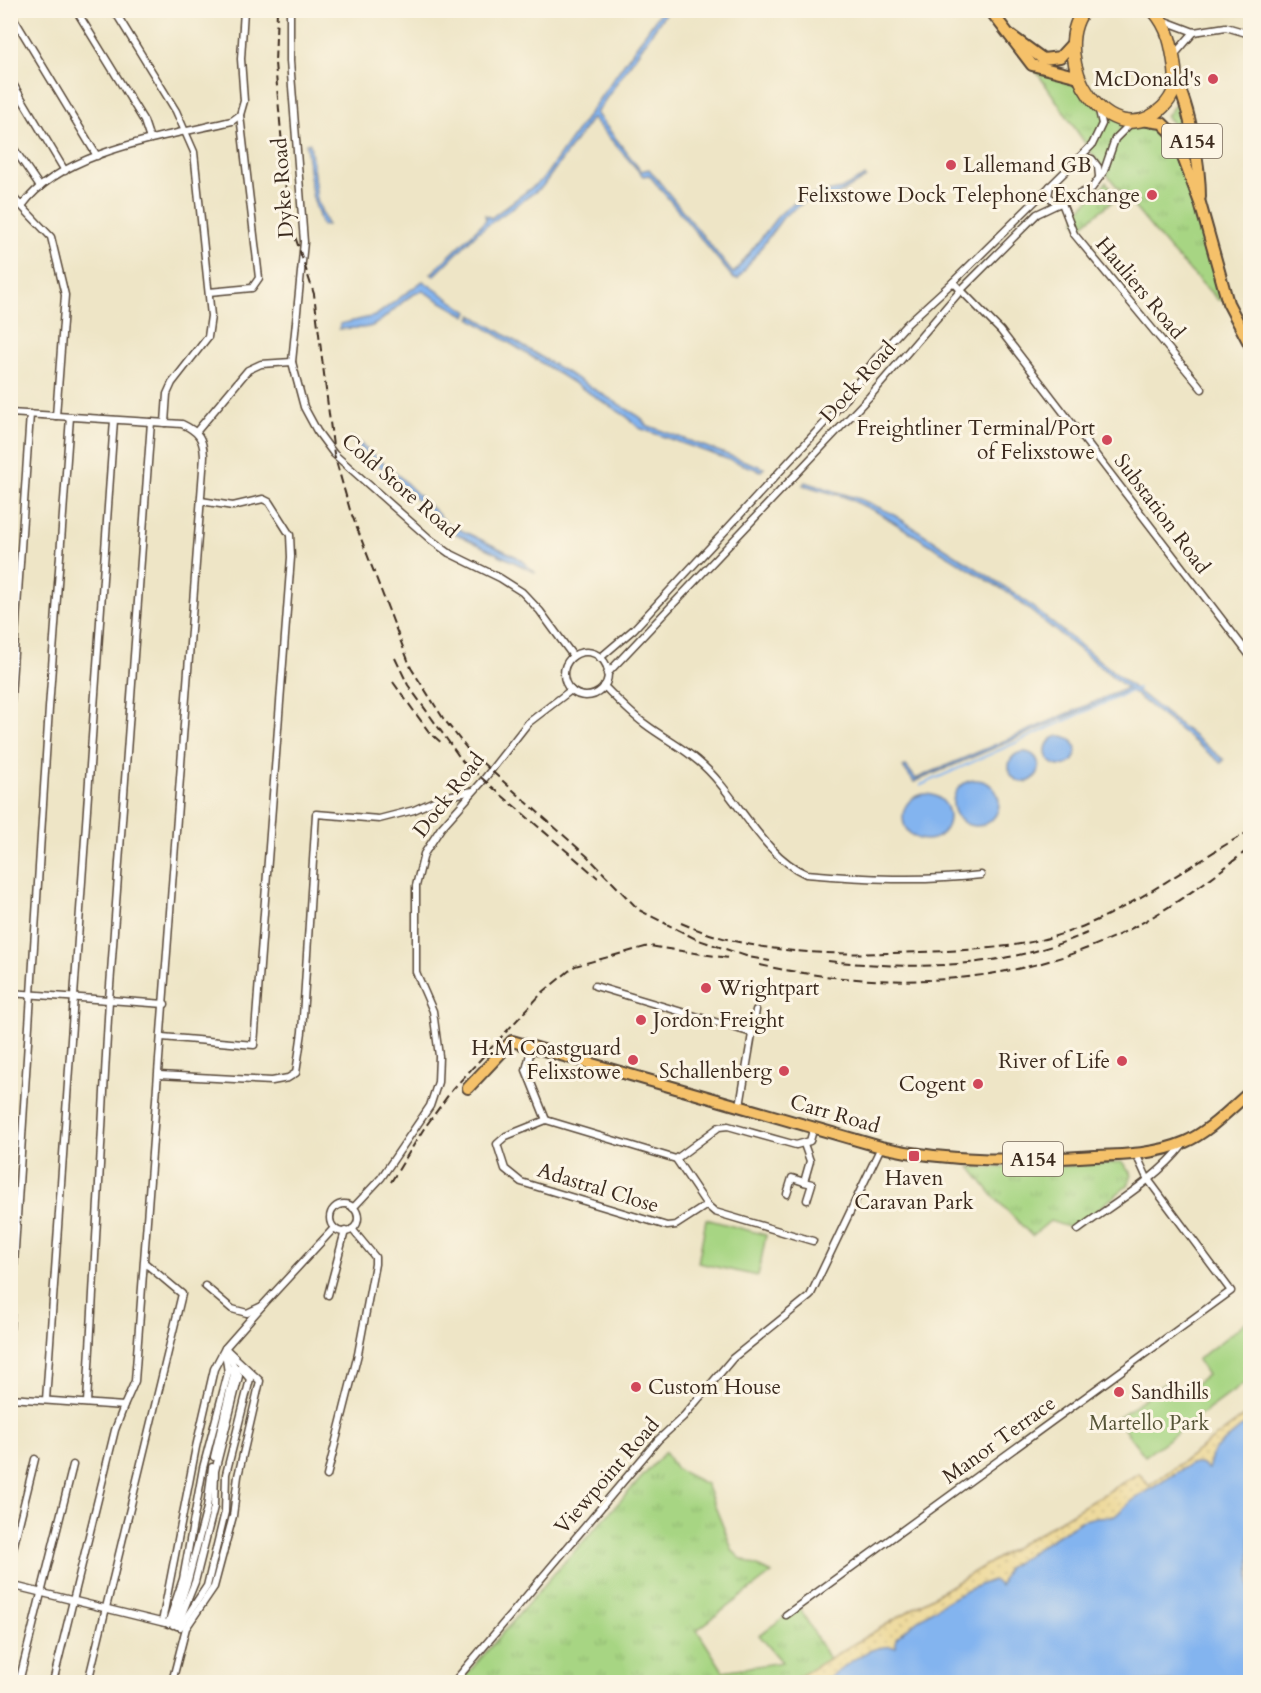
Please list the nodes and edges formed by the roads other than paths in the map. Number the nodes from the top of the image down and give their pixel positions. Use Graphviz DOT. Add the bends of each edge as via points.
graph roads {
  1 [pos="76,10"];
  2 [pos="114,10"];
  3 [pos="244,10"];
  4 [pos="290,10"];
  5 [pos="990,10"];
  6 [pos="1074,10"];
  7 [pos="1084,10"];
  8 [pos="10,12"];
  9 [pos="1157,15"];
  10 [pos="1075,25"];
  11 [pos="1194,32"];
  12 [pos="1251,34"];
  13 [pos="1010,35"];
  14 [pos="1071,45"];
  15 [pos="1173,57"];
  16 [pos="1079,77"];
  17 [pos="10,79"];
  18 [pos="1176,81"];
  19 [pos="1098,105"];
  20 [pos="240,115"];
  21 [pos="1137,121"];
  22 [pos="186,131"];
  23 [pos="150,139"];
  24 [pos="10,143"];
  25 [pos="97,156"];
  26 [pos="1081,157"];
  27 [pos="64,171"];
  28 [pos="1098,180"];
  29 [pos="1050,186"];
  30 [pos="40,187"];
  31 [pos="10,194"];
  32 [pos="1060,204"];
  33 [pos="1200,204"];
  34 [pos="22,206"];
  35 [pos="954,282"];
  36 [pos="961,290"];
  37 [pos="209,292"];
  38 [pos="1251,345"];
  39 [pos="292,362"];
  40 [pos="1202,389"];
  41 [pos="10,412"];
  42 [pos="30,414"];
  43 [pos="56,416"];
  44 [pos="70,417"];
  45 [pos="114,420"];
  46 [pos="151,422"];
  47 [pos="165,423"];
  48 [pos="198,431"];
  49 [pos="201,501"];
  50 [pos="573,656"];
  51 [pos="1251,656"];
  52 [pos="600,658"];
  53 [pos="608,674"];
  54 [pos="604,686"];
  55 [pos="571,690"];
  56 [pos="10,712"];
  57 [pos="474,791"];
  58 [pos="981,875"];
  59 [pos="595,986"];
  60 [pos="10,993"];
  61 [pos="32,994"];
  62 [pos="72,997"];
  63 [pos="109,1000"];
  64 [pos="165,1004"];
  65 [pos="756,1010"];
  66 [pos="752,1033"];
  67 [pos="162,1037"];
  68 [pos="532,1046"];
  69 [pos="159,1075"];
  70 [pos="468,1088"];
  71 [pos="1251,1092"];
  72 [pos="740,1106"];
  73 [pos="546,1120"];
  74 [pos="813,1130"];
  75 [pos="1185,1143"];
  76 [pos="804,1144"];
  77 [pos="881,1148"];
  78 [pos="1136,1154"];
  79 [pos="676,1159"];
  80 [pos="1147,1178"];
  81 [pos="804,1182"];
  82 [pos="787,1194"];
  83 [pos="807,1200"];
  84 [pos="707,1204"];
  85 [pos="353,1208"];
  86 [pos="334,1227"];
  87 [pos="352,1229"];
  88 [pos="1078,1230"];
  89 [pos="345,1232"];
  90 [pos="813,1241"];
  91 [pos="146,1263"];
  92 [pos="204,1286"];
  93 [pos="328,1295"];
  94 [pos="262,1306"];
  95 [pos="10,1328"];
  96 [pos="225,1348"];
  97 [pos="10,1398"];
  98 [pos="46,1400"];
  99 [pos="87,1403"];
  100 [pos="124,1406"];
  101 [pos="35,1459"];
  102 [pos="73,1465"];
  103 [pos="327,1476"];
  104 [pos="10,1561"];
  105 [pos="10,1585"];
  106 [pos="41,1593"];
  107 [pos="74,1601"];
  108 [pos="106,1609"];
  109 [pos="786,1615"];
  110 [pos="174,1625"];
  111 [pos="19,1683"];
  112 [pos="53,1683"];
  113 [pos="88,1683"];
  114 [pos="172,1683"];
  115 [pos="454,1683"];
  1 -- 23 [label="street" via="144,121"];
  2 -- 22 [label="street"];
  3 -- 20 [label="street" via="244,101"];
  4 -- 39 [label="street, Dyke Road" via="290,61 304,242"];
  5 -- 13 [label="main road"];
  6 -- 10 [label="highway"];
  7 -- 10 [label="highway"];
  8 -- 25 [label="street"];
  9 -- 11 [label="street"];
  9 -- 15 [label="highway" via="1169,35"];
  10 -- 14 [label="highway"];
  11 -- 12 [label="street" via="1226,27"];
  11 -- 15 [label="street" via="1180,44"];
  13 -- 14 [label="main road" via="1043,59 1060,57"];
  13 -- 16 [label="main road" via="1032,65"];
  14 -- 16 [label="highway"];
  15 -- 18 [label="highway"];
  16 -- 19 [label="highway"];
  17 -- 27 [label="street"];
  18 -- 21 [label="highway" via="1170,99 1154,115"];
  18 -- 33 [label="main road, A154" via="1183,94 1200,177"];
  19 -- 21 [label="highway" via="1113,118"];
  19 -- 26 [label="street, Dock Road" via="1100,132"];
  20 -- 22 [label="street" via="232,121"];
  20 -- 37 [label="street" via="259,278 252,288"];
  21 -- 28 [label="street" via="1115,139"];
  21 -- 33 [label="main road, A154" via="1157,121 1172,131"];
  22 -- 23 [label="street"];
  22 -- 37 [label="street" via="194,152"];
  23 -- 25 [label="street"];
  24 -- 30 [label="street"];
  25 -- 27 [label="street"];
  26 -- 28 [label="street" via="1090,157 1095,162"];
  26 -- 29 [label="street, Dock Road"];
  27 -- 30 [label="street"];
  28 -- 32 [label="street, Dock Road" via="1084,194"];
  29 -- 32 [label="street, Hauliers Road" via="1048,196"];
  29 -- 35 [label="street, Dock Road"];
  30 -- 34 [label="street"];
  31 -- 34 [label="street"];
  32 -- 36 [label="street, Dock Road" via="1037,214"];
  32 -- 40 [label="street, Hauliers Road" via="1074,234"];
  33 -- 38 [label="main road, A154" via="1228,303"];
  34 -- 43 [label="street" via="51,237 64,295"];
  35 -- 36 [label="street, Substation Road"];
  35 -- 52 [label="street, Dock Road" via="907,324 840,406 733,523 634,629"];
  36 -- 51 [label="street, Substation Road" via="1002,331"];
  36 -- 53 [label="street, Dock Road" via="870,396"];
  37 -- 47 [label="street" via="208,337 172,383 167,394"];
  39 -- 48 [label="street" via="261,364 248,370"];
  39 -- 50 [label="street, Cold Store Road" via="304,407 334,454 431,540 522,592"];
  41 -- 42 [label="street"];
  42 -- 43 [label="street"];
  42 -- 56 [label="street"];
  43 -- 44 [label="street"];
  44 -- 45 [label="street"];
  44 -- 61 [label="street"];
  45 -- 46 [label="street"];
  45 -- 62 [label="street"];
  46 -- 47 [label="street"];
  46 -- 63 [label="street"];
  47 -- 48 [label="street" via="182,424"];
  48 -- 49 [label="street" via="204,456"];
  49 -- 64 [label="street"];
  49 -- 67 [label="street" via="233,506 262,499 269,502 290,534 291,557 254,1045"];
  50 -- 52 [label="street" via="588,652"];
  50 -- 55 [label="street" via="565,667 564,677"];
  52 -- 53 [label="street"];
  53 -- 54 [label="street"];
  54 -- 55 [label="street" via="589,695"];
  54 -- 58 [label="street" via="644,723 698,760 793,869 806,874 889,881"];
  55 -- 57 [label="street, Dock Road" via="528,723"];
  57 -- 69 [label="street" via="443,797 379,819 316,814 296,1073 272,1081"];
  57 -- 85 [label="street, Dock Road" via="424,854 416,886 416,972 433,1011 438,1082 430,1106 400,1151"];
  59 -- 66 [label="street"];
  60 -- 61 [label="street"];
  61 -- 62 [label="street"];
  61 -- 95 [label="street"];
  62 -- 63 [label="street"];
  62 -- 98 [label="street"];
  63 -- 64 [label="street"];
  63 -- 99 [label="street"];
  64 -- 67 [label="street"];
  65 -- 66 [label="street"];
  66 -- 72 [label="street"];
  67 -- 69 [label="street"];
  68 -- 70 [label="main road, Carr Road / A154" via="512,1041"];
  68 -- 72 [label="main road, Carr Road / A154"];
  68 -- 73 [label="street" via="526,1070"];
  69 -- 91 [label="street"];
  71 -- 75 [label="main road, A154"];
  72 -- 74 [label="main road, Carr Road / A154"];
  73 -- 79 [label="street"];
  73 -- 84 [label="street, Adastral Close" via="506,1136 497,1144 505,1169 521,1182 667,1226 676,1225"];
  74 -- 76 [label="street" via="810,1142"];
  74 -- 77 [label="main road, Carr Road / A154"];
  75 -- 78 [label="main road, Carr Road / A154"];
  75 -- 80 [label="street"];
  76 -- 79 [label="street" via="728,1126 720,1127"];
  76 -- 81 [label="street" via="810,1161"];
  77 -- 78 [label="main road, Carr Road / A154" via="985,1160"];
  77 -- 115 [label="street, Viewpoint Road" via="810,1296 724,1366"];
  78 -- 80 [label="street"];
  79 -- 84 [label="street, Adastral Close"];
  80 -- 88 [label="street"];
  80 -- 109 [label="street, Manor Terrace" via="1231,1291"];
  81 -- 82 [label="street" via="792,1178"];
  81 -- 83 [label="street" via="812,1184"];
  84 -- 90 [label="street" via="715,1212"];
  85 -- 86 [label="street" via="344,1203 335,1206 330,1219"];
  85 -- 87 [label="street" via="358,1216"];
  86 -- 89 [label="street"];
  86 -- 94 [label="street"];
  87 -- 89 [label="street"];
  87 -- 103 [label="street" via="375,1257 375,1264 358,1353"];
  89 -- 93 [label="street"];
  91 -- 100 [label="street" via="135,1381"];
  91 -- 108 [label="street" via="182,1294"];
  92 -- 94 [label="street" via="238,1313"];
  94 -- 96 [label="street"];
  96 -- 110 [label="street" via="228,1373 203,1468"];
  96 -- 110 [label="street" via="214,1369 196,1447"];
  96 -- 110 [label="street" via="239,1376 215,1471 214,1507 195,1582"];
  96 -- 110 [label="street" via="250,1379 225,1474 225,1512 207,1586"];
  96 -- 110 [label="street" via="260,1381 233,1516 214,1587"];
  97 -- 98 [label="street"];
  98 -- 99 [label="street"];
  99 -- 100 [label="street"];
  100 -- 107 [label="street"];
  101 -- 104 [label="street"];
  102 -- 106 [label="street"];
  105 -- 106 [label="street"];
  106 -- 107 [label="street"];
  106 -- 111 [label="street"];
  107 -- 108 [label="street"];
  107 -- 112 [label="street"];
  108 -- 110 [label="street"];
  108 -- 113 [label="street"];
  110 -- 114 [label="street"];
}
